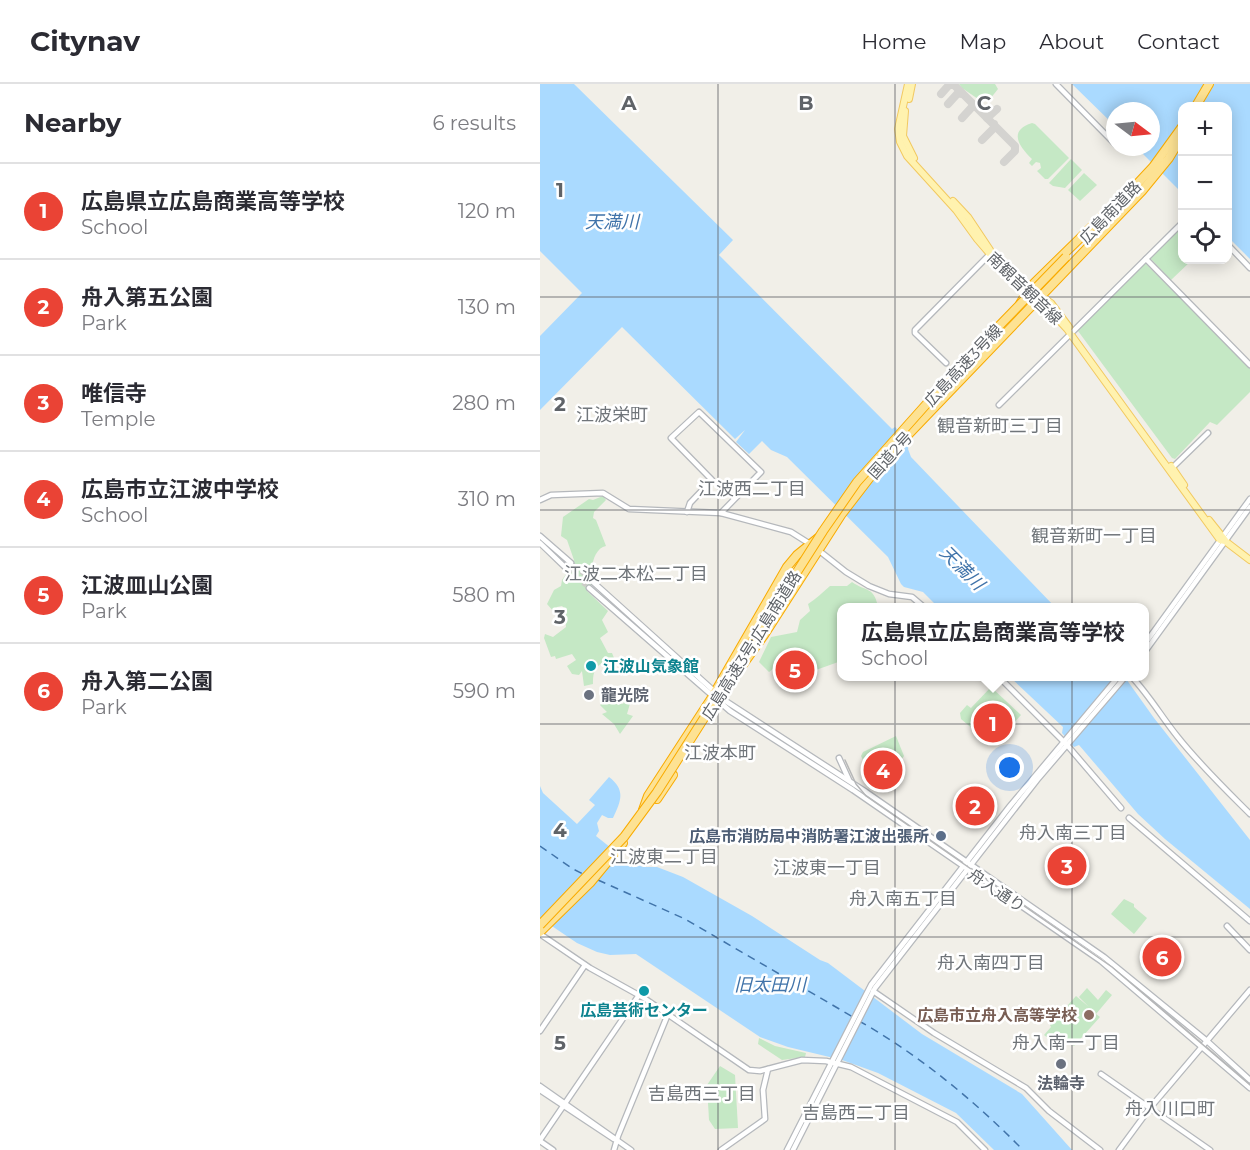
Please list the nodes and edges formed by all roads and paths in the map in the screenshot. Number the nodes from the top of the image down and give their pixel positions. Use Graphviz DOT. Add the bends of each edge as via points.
graph roads {
  1 [pos="910,84"];
  2 [pos="1056,84"];
  3 [pos="1209,84"];
  4 [pos="1215,84"];
  5 [pos="1198,102"];
  6 [pos="1204,102"];
  7 [pos="1178,134"];
  8 [pos="1106,135"];
  9 [pos="1178,142"];
  10 [pos="1156,170"];
  11 [pos="1128,193"];
  12 [pos="1178,227"];
  13 [pos="1232,251"];
  14 [pos="990,254"];
  15 [pos="1068,259"];
  16 [pos="1146,259"];
  17 [pos="1250,268"];
  18 [pos="1027,289"];
  19 [pos="1039,297"];
  20 [pos="1071,332"];
  21 [pos="998,341"];
  22 [pos="945,363"];
  23 [pos="1250,365"];
  24 [pos="999,405"];
  25 [pos="914,418"];
  26 [pos="1208,433"];
  27 [pos="1172,468"];
  28 [pos="1250,499"];
  29 [pos="540,500"];
  30 [pos="1250,507"];
  31 [pos="687,512"];
  32 [pos="721,513"];
  33 [pos="839,518"];
  34 [pos="540,537"];
  35 [pos="1222,539"];
  36 [pos="540,543"];
  37 [pos="810,543"];
  38 [pos="819,550"];
  39 [pos="1250,560"];
  40 [pos="571,563"];
  41 [pos="568,570"];
  42 [pos="592,582"];
  43 [pos="589,588"];
  44 [pos="919,603"];
  45 [pos="1149,638"];
  46 [pos="1149,645"];
  47 [pos="1003,681"];
  48 [pos="1115,681"];
  49 [pos="1122,681"];
  50 [pos="1136,681"];
  51 [pos="716,696"];
  52 [pos="732,709"];
  53 [pos="1066,742"];
  54 [pos="839,758"];
  55 [pos="850,782"];
  56 [pos="1121,808"];
  57 [pos="1250,814"];
  58 [pos="1129,818"];
  59 [pos="967,866"];
  60 [pos="1250,921"];
  61 [pos="540,925"];
  62 [pos="1227,926"];
  63 [pos="540,933"];
  64 [pos="1250,950"];
  65 [pos="585,965"];
  66 [pos="1250,990"];
  67 [pos="870,993"];
  68 [pos="639,995"];
  69 [pos="668,1014"];
  70 [pos="540,1031"];
  71 [pos="1205,1044"];
  72 [pos="834,1061"];
  73 [pos="768,1069"];
  74 [pos="1101,1074"];
  75 [pos="1250,1080"];
  76 [pos="540,1088"];
  77 [pos="1250,1088"];
  78 [pos="564,1104"];
  79 [pos="1150,1108"];
  80 [pos="540,1140"];
  81 [pos="617,1140"];
  82 [pos="553,1150"];
  83 [pos="614,1150"];
  84 [pos="631,1150"];
  85 [pos="721,1150"];
  86 [pos="787,1150"];
  87 [pos="793,1150"];
  88 [pos="984,1150"];
  89 [pos="1100,1150"];
  90 [pos="1119,1150"];
  91 [pos="1210,1150"];
  1 -- 14 [label="main road, 南観音観音線" via="898,125 903,149"];
  1 -- 18 [label="main road, 南観音観音線" via="903,126 911,154"];
  2 -- 8 [label="street"];
  3 -- 5 [label="highway"];
  4 -- 6 [label="highway"];
  7 -- 10 [label="highway"];
  9 -- 10 [label="highway, 広島南道路"];
  10 -- 11 [label="highway, 広島南道路"];
  10 -- 15 [label="highway, 広島南道路"];
  10 -- 19 [label="highway, 国道2号"];
  11 -- 15 [label="highway, 広島南道路"];
  11 -- 18 [label="highway"];
  12 -- 16 [label="street"];
  13 -- 17 [label="street"];
  14 -- 18 [label="main road, 南観音観音線"];
  14 -- 22 [label="street" via="915,330"];
  15 -- 25 [label="highway, 広島高速3号線, bridge" via="979,346"];
  16 -- 20 [label="street"];
  16 -- 23 [label="street"];
  18 -- 19 [label="main road, 南観音観音線"];
  18 -- 21 [label="highway, 国道2号" via="1016,316"];
  19 -- 20 [label="main road, 南観音観音線" via="1056,309"];
  19 -- 21 [label="highway, 国道2号"];
  20 -- 24 [label="street"];
  20 -- 27 [label="main road, 南観音観音線"];
  20 -- 35 [label="main road, 南観音観音線"];
  21 -- 33 [label="highway, 国道2号" via="881,463"];
  25 -- 61 [label="highway, 広島高速3号;広島南道路, bridge" via="833,515 635,822"];
  26 -- 27 [label="street"];
  27 -- 35 [label="main road, 南観音観音線"];
  28 -- 35 [label="street"];
  29 -- 31 [label="street" via="551,495 603,493 629,509"];
  30 -- 35 [label="street"];
  31 -- 32 [label="street"];
  31 -- 32 [label="street" via="690,503 712,480 671,438 699,412 760,471"];
  32 -- 37 [label="street" via="791,532"];
  33 -- 37 [label="highway, 国道2号"];
  33 -- 38 [label="highway, 国道2号"];
  34 -- 40 [label="street"];
  35 -- 39 [label="main road, 南観音観音線"];
  35 -- 45 [label="street"];
  35 -- 46 [label="street"];
  36 -- 41 [label="street"];
  37 -- 38 [label="street"];
  37 -- 51 [label="highway, 国道2号" via="780,578"];
  38 -- 44 [label="street" via="869,586 912,597"];
  38 -- 51 [label="highway, 国道2号" via="764,635"];
  42 -- 51 [label="street"];
  43 -- 51 [label="street"];
  47 -- 53 [label="street"];
  48 -- 53 [label="street"];
  49 -- 53 [label="street"];
  50 -- 57 [label="street" via="1201,765"];
  51 -- 52 [label="street"];
  51 -- 63 [label="highway, 国道2号, bridge" via="648,796 638,823 590,883"];
  52 -- 55 [label="street, 舟入通り"];
  52 -- 59 [label="street, 舟入通り"];
  53 -- 56 [label="street"];
  53 -- 59 [label="street"];
  54 -- 55 [label="street"];
  55 -- 59 [label="street, 舟入通り"];
  58 -- 60 [label="street"];
  59 -- 67 [label="street"];
  59 -- 71 [label="street, 舟入通り" via="1114,964"];
  62 -- 64 [label="street"];
  63 -- 65 [label="street"];
  65 -- 68 [label="street"];
  65 -- 70 [label="street"];
  66 -- 71 [label="street"];
  67 -- 72 [label="street"];
  67 -- 89 [label="street" via="1026,1088"];
  68 -- 69 [label="street"];
  68 -- 78 [label="street"];
  69 -- 73 [label="street" via="749,1070"];
  69 -- 81 [label="street"];
  71 -- 75 [label="street, 舟入通り"];
  71 -- 77 [label="street, 舟入通り"];
  71 -- 79 [label="street"];
  72 -- 73 [label="street" via="802,1060"];
  72 -- 86 [label="street"];
  72 -- 87 [label="street"];
  72 -- 88 [label="street" via="865,1073 957,1122"];
  73 -- 85 [label="street" via="763,1090 765,1119"];
  74 -- 79 [label="street"];
  76 -- 78 [label="street"];
  78 -- 80 [label="street"];
  78 -- 81 [label="street"];
  79 -- 90 [label="street"];
  79 -- 91 [label="street"];
  80 -- 82 [label="street"];
  81 -- 83 [label="street"];
  81 -- 84 [label="street"];
}
